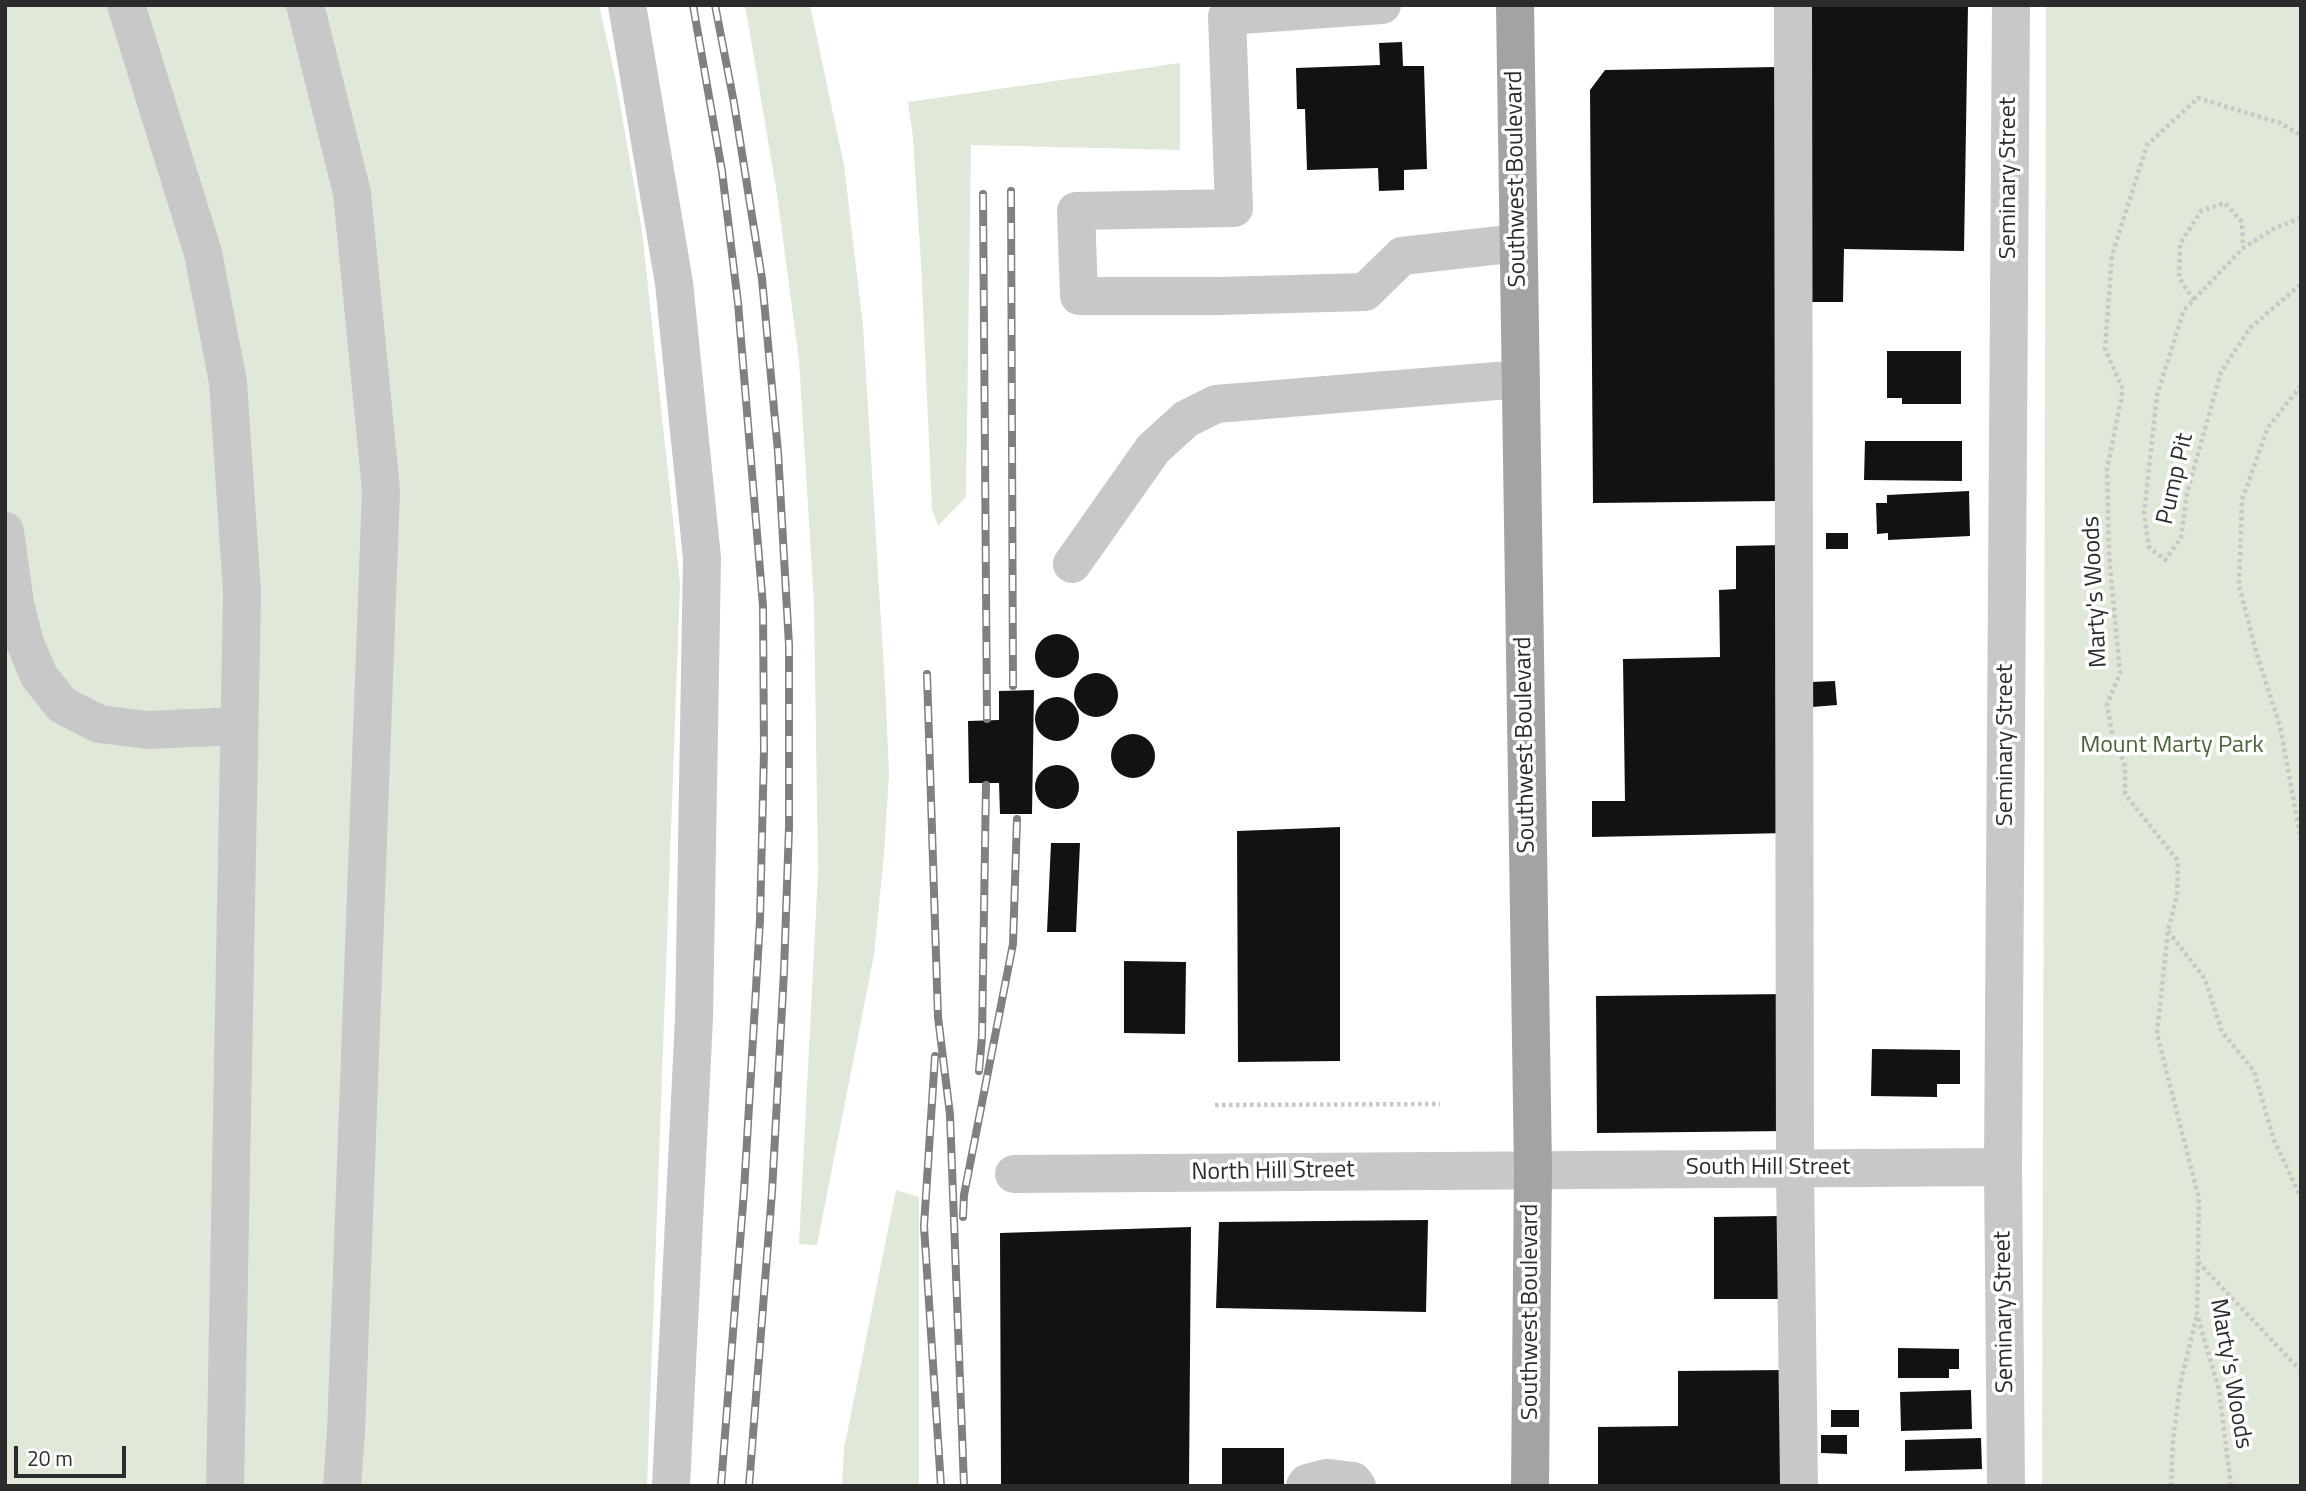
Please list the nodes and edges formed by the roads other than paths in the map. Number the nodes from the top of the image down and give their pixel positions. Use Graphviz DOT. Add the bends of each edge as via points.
graph roads {
  1 [pos="126,5"];
  2 [pos="305,5"];
  3 [pos="627,5"];
  4 [pos="1382,5"];
  5 [pos="1515,5"];
  6 [pos="1793,5"];
  7 [pos="2011,5"];
  8 [pos="1518,243"];
  9 [pos="1521,379"];
  10 [pos="5,531"];
  11 [pos="1072,564"];
  12 [pos="239,726"];
  13 [pos="1795,1167"];
  14 [pos="2003,1167"];
  15 [pos="1533,1170"];
  16 [pos="1014,1174"];
  17 [pos="225,1486"];
  18 [pos="342,1486"];
  19 [pos="671,1486"];
  20 [pos="1305,1486"];
  21 [pos="1357,1486"];
  22 [pos="1530,1486"];
  23 [pos="1799,1486"];
  24 [pos="2006,1486"];
  1 -- 12 [label="street" via="203,253 228,383 242,592"];
  2 -- 18 [label="street" via="352,194 381,490"];
  3 -- 19 [label="street" via="674,283 702,558 694,1018"];
  4 -- 8 [label="street" via="1227,16 1234,208 1076,211 1079,296 1365,292 1402,256"];
  5 -- 8 [label="main road, Southwest Boulevard"];
  6 -- 13 [label="street"];
  7 -- 14 [label="street, Seminary Street"];
  8 -- 9 [label="main road, Southwest Boulevard"];
  9 -- 11 [label="street" via="1216,404 1186,418 1153,449"];
  9 -- 15 [label="main road, Southwest Boulevard"];
  10 -- 12 [label="street" via="25,643 39,676 62,705 99,724 135,729"];
  12 -- 17 [label="street"];
  13 -- 14 [label="street, South Hill Street"];
  13 -- 15 [label="street, South Hill Street"];
  13 -- 23 [label="street"];
  14 -- 24 [label="street, Seminary Street"];
  15 -- 16 [label="street, North Hill Street"];
  15 -- 22 [label="main road, Southwest Boulevard"];
  20 -- 21 [label="street" via="1326,1478 1353,1481"];
}
